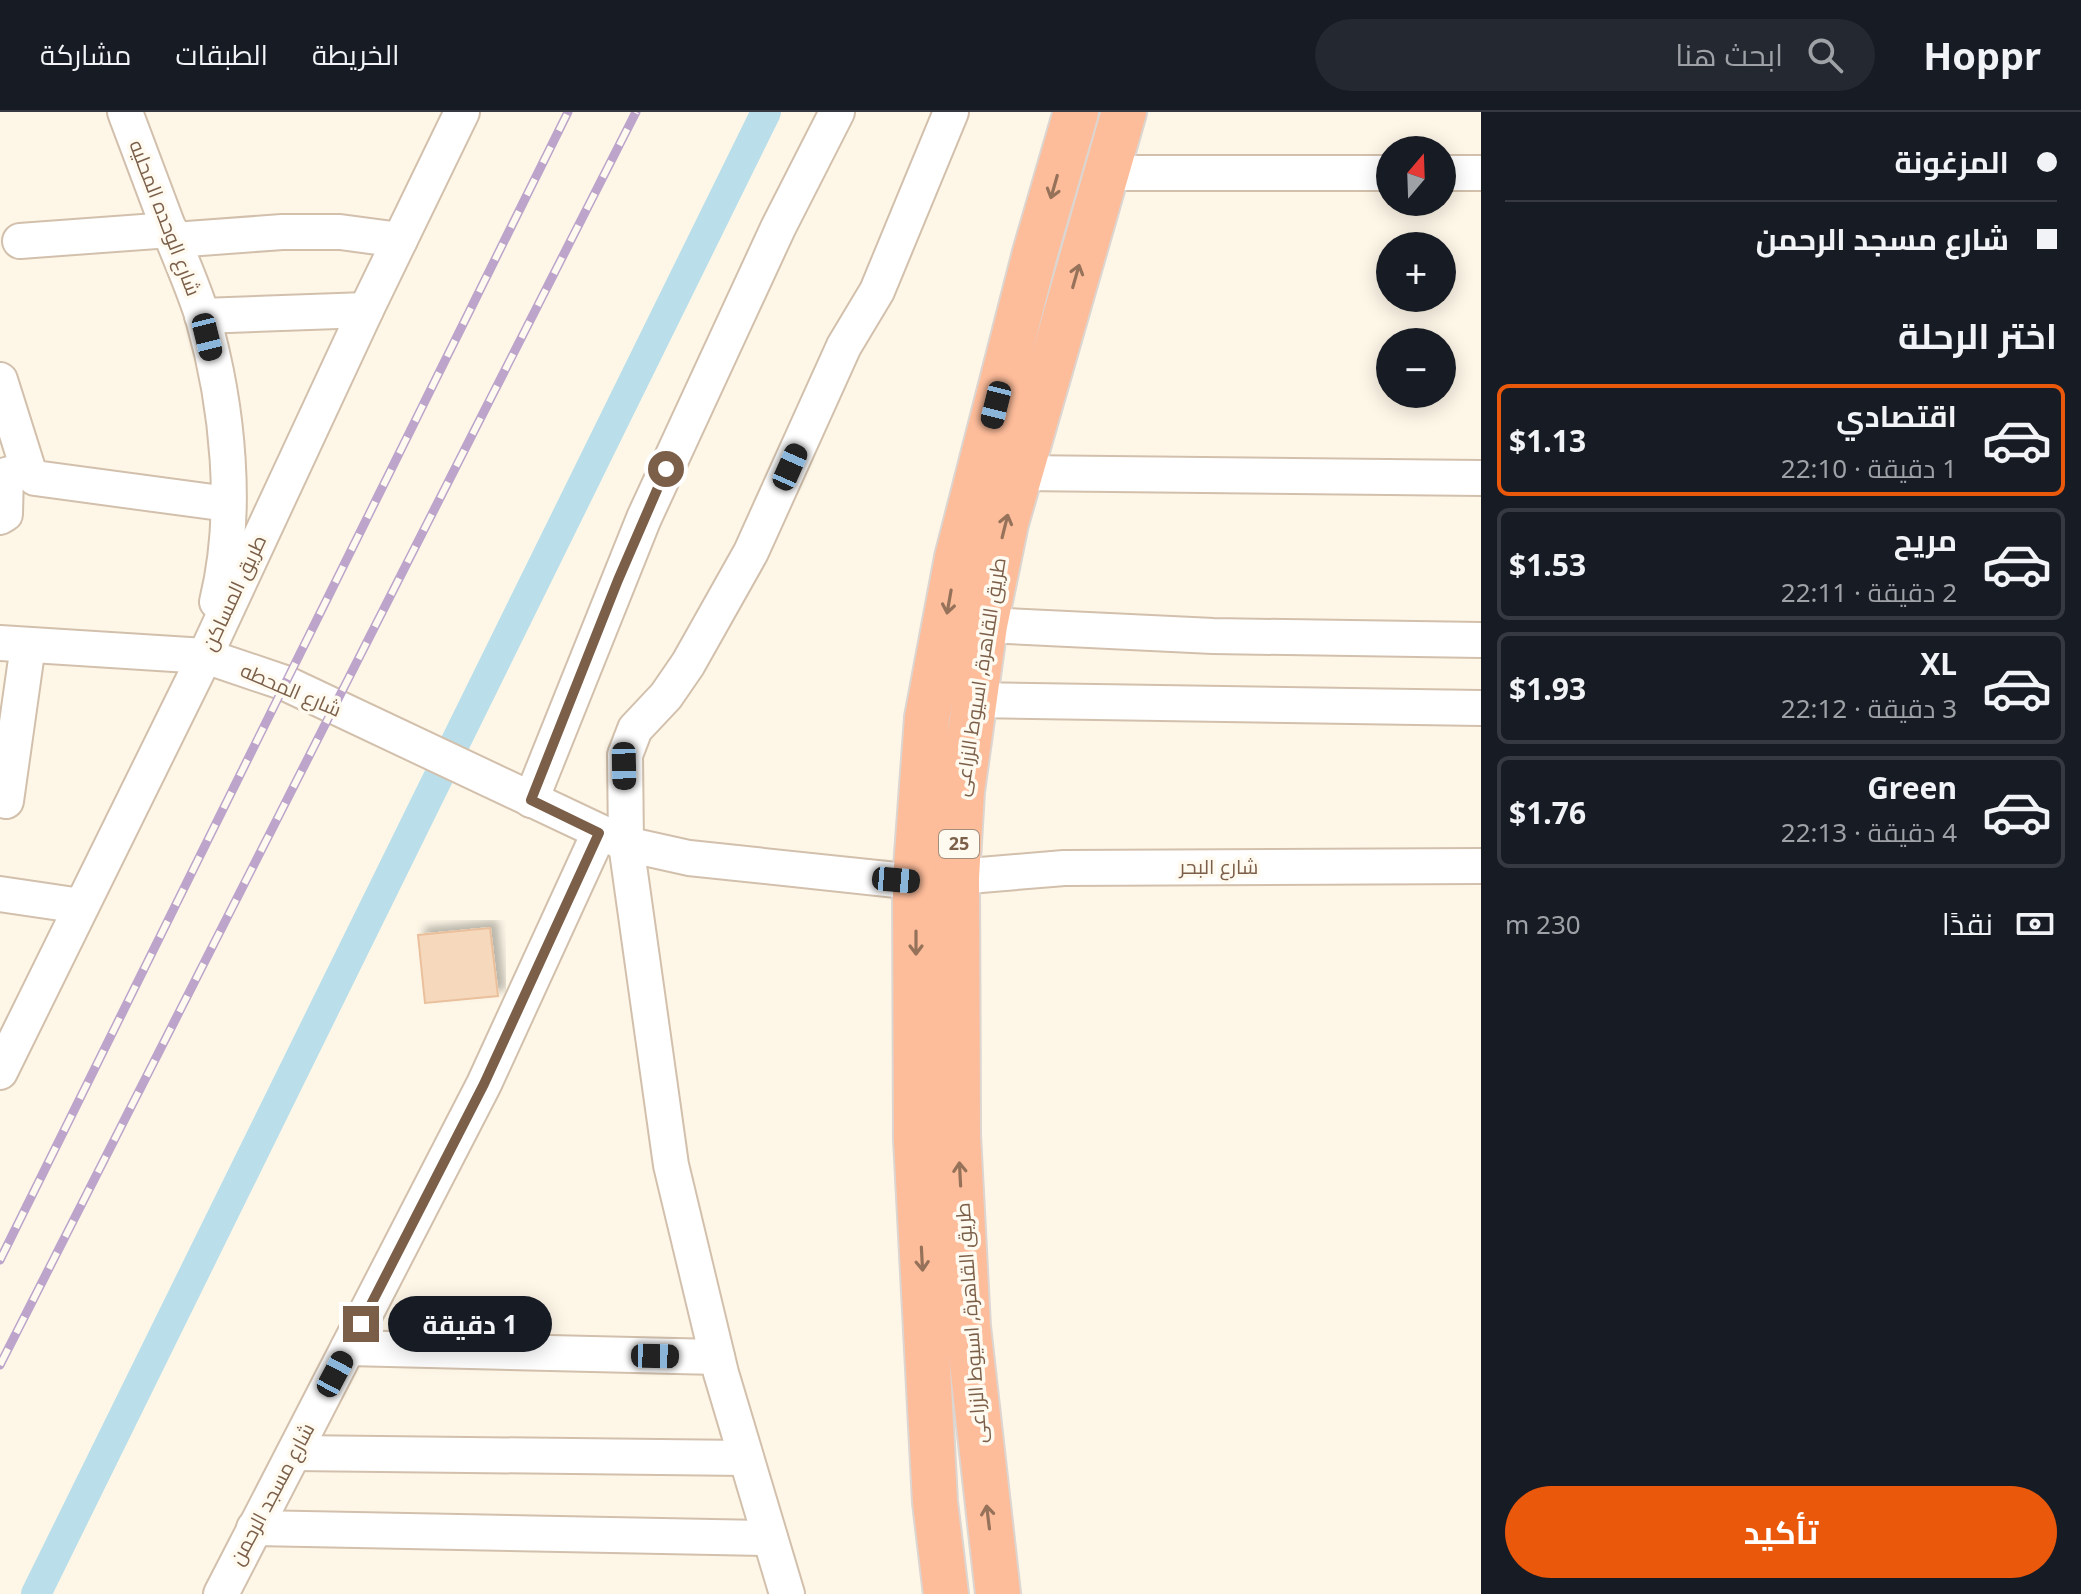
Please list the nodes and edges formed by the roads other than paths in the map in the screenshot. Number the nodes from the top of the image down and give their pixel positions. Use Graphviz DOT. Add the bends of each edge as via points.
graph roads {
  1 [pos="125,112"];
  2 [pos="462,112"];
  3 [pos="837,112"];
  4 [pos="951,112"];
  5 [pos="1076,112"];
  6 [pos="1124,112"];
  7 [pos="1105,173"];
  8 [pos="1376,173"];
  9 [pos="1456,173"];
  10 [pos="1481,173"];
  11 [pos="172,235"];
  12 [pos="400,240"];
  13 [pos="20,241"];
  14 [pos="366,310"];
  15 [pos="202,316"];
  16 [pos="0,380"];
  17 [pos="28,469"];
  18 [pos="1020,473"];
  19 [pos="1481,478"];
  20 [pos="228,504"];
  21 [pos="0,517"];
  22 [pos="985,625"];
  23 [pos="1481,640"];
  24 [pos="14,644"];
  25 [pos="205,656"];
  26 [pos="974,700"];
  27 [pos="1481,708"];
  28 [pos="475,774"];
  29 [pos="531,800"];
  30 [pos="6,801"];
  31 [pos="612,839"];
  32 [pos="1481,866"];
  33 [pos="936,880"];
  34 [pos="0,894"];
  35 [pos="81,906"];
  36 [pos="1,1067"];
  37 [pos="348,1348"];
  38 [pos="717,1357"];
  39 [pos="294,1453"];
  40 [pos="746,1458"];
  41 [pos="254,1528"];
  42 [pos="770,1538"];
  43 [pos="221,1594"];
  44 [pos="787,1594"];
  45 [pos="946,1594"];
  46 [pos="998,1594"];
  1 -- 11 [label="street, شارع الوحده المحليه"];
  2 -- 12 [label="street, طريق المساكن"];
  3 -- 29 [label="street" via="649,506"];
  4 -- 31 [label="street" via="877,291 844,346 751,552 688,664 631,736"];
  5 -- 33 [label="highway, طريق القاهرة, اسيوط الزراعى / 25, one-way" via="957,558 927,718"];
  6 -- 7 [label="highway, طريق القاهرة, اسيوط الزراعى / 25"];
  7 -- 8 [label="street"];
  18 -- 7 [label="highway, طريق القاهرة, اسيوط الزراعى / 25, one-way"];
  9 -- 10 [label="street"];
  11 -- 12 [label="street" via="340,232"];
  11 -- 13 [label="street"];
  11 -- 15 [label="street, شارع الوحده المحليه"];
  12 -- 14 [label="street, طريق المساكن"];
  14 -- 15 [label="street"];
  14 -- 25 [label="street, طريق المساكن"];
  15 -- 20 [label="street, شارع الوحده المحليه" via="218,381"];
  16 -- 17 [label="street"];
  17 -- 20 [label="street" via="38,479"];
  17 -- 21 [label="street" via="6,475 5,514"];
  18 -- 19 [label="street"];
  22 -- 18 [label="highway, طريق القاهرة, اسيوط الزراعى / 25, one-way"];
  20 -- 25 [label="street, شارع الوحده المحليه" via="223,581"];
  22 -- 23 [label="street" via="1213,636"];
  22 -- 26 [label="highway, طريق القاهرة, اسيوط الزراعى / 25"];
  24 -- 25 [label="street, شارع المحطه"];
  24 -- 30 [label="street"];
  25 -- 28 [label="street, شارع المحطه" via="285,683"];
  25 -- 35 [label="street, طريق المساكن"];
  26 -- 27 [label="street"];
  26 -- 33 [label="highway, طريق القاهرة, اسيوط الزراعى / 25" via="962,791"];
  28 -- 29 [label="street, شارع البحر"];
  29 -- 31 [label="street, شارع البحر"];
  31 -- 33 [label="street, شارع البحر" via="689,858"];
  31 -- 37 [label="street, شارع مسجد الرحمن"];
  31 -- 38 [label="street" via="671,1165"];
  32 -- 33 [label="street, شارع البحر" via="1064,868"];
  33 -- 45 [label="highway, طريق القاهرة, اسيوط الزراعى / 25, one-way" via="916,1139 935,1502"];
  46 -- 33 [label="highway, طريق القاهرة, اسيوط الزراعى / 25, one-way" via="968,1327"];
  34 -- 35 [label="street"];
  35 -- 36 [label="street, طريق المساكن"];
  37 -- 38 [label="street"];
  37 -- 39 [label="street, شارع مسجد الرحمن"];
  38 -- 40 [label="street"];
  39 -- 40 [label="street"];
  39 -- 41 [label="street, شارع مسجد الرحمن"];
  40 -- 42 [label="street"];
  41 -- 42 [label="street"];
  41 -- 43 [label="street, شارع مسجد الرحمن"];
  42 -- 44 [label="street"];
}
